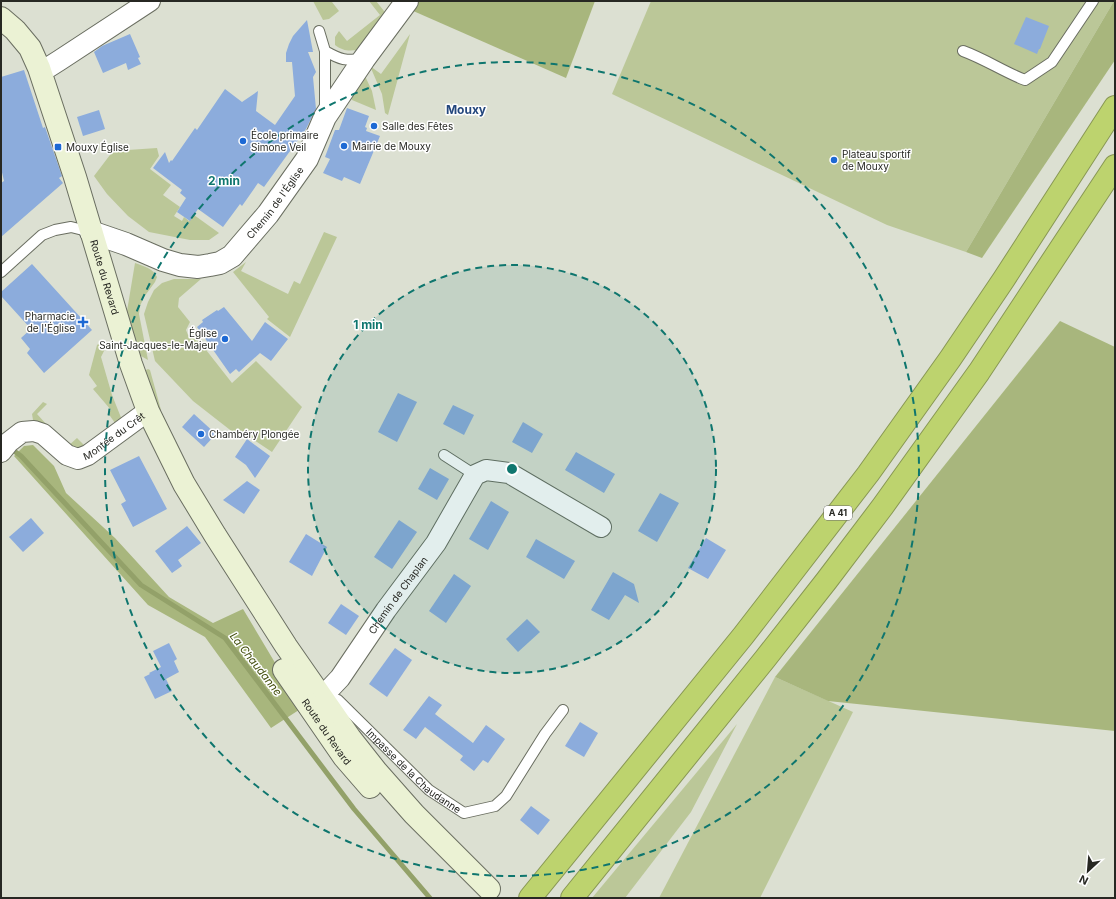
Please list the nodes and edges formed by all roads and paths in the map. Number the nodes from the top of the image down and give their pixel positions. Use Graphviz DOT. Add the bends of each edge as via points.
graph roads {
  1 [pos="150,1"];
  2 [pos="407,1"];
  3 [pos="1093,1"];
  4 [pos="1,18"];
  5 [pos="319,31"];
  6 [pos="325,51"];
  7 [pos="963,51"];
  8 [pos="364,59"];
  9 [pos="39,68"];
  10 [pos="1115,107"];
  11 [pos="325,117"];
  12 [pos="1115,166"];
  13 [pos="92,232"];
  14 [pos="1,272"];
  15 [pos="148,411"];
  16 [pos="8,445"];
  17 [pos="444,455"];
  18 [pos="475,475"];
  19 [pos="601,527"];
  20 [pos="315,702"];
  21 [pos="563,710"];
  22 [pos="495,894"];
  23 [pos="530,898"];
  24 [pos="572,898"];
  1 -- 9 [label="street" via="49,67"];
  2 -- 8 [label="street, Chemin de l'Église"];
  3 -- 7 [label="lane" via="1052,62 1025,80"];
  4 -- 9 [label="main road, Route du Revard" via="30,48"];
  5 -- 6 [label="lane"];
  6 -- 8 [label="lane" via="351,61"];
  6 -- 11 [label="lane"];
  8 -- 11 [label="street, Chemin de l'Église"];
  9 -- 13 [label="main road, Route du Revard"];
  10 -- 23 [label="highway, A 41" via="1004,279 868,474 743,636"];
  11 -- 13 [label="street, Chemin de l'Église" via="307,159 268,214 232,256 220,262 198,267 180,266"];
  12 -- 24 [label="highway" via="980,372 882,506 765,659"];
  13 -- 14 [label="lane" via="71,227 42,235"];
  13 -- 15 [label="main road, Route du Revard" via="131,364"];
  15 -- 16 [label="street, Montée du Crêt" via="88,455 78,459 67,455 43,434 34,431"];
  15 -- 20 [label="main road, Route du Revard" via="184,484 286,646"];
  17 -- 18 [label="lane"];
  18 -- 19 [label="street" via="486,470 509,473"];
  18 -- 20 [label="street, Chemin de Chaplan" via="436,542 340,678"];
  20 -- 21 [label="lane, Impasse de la Chaudanne" via="338,700 429,790 464,813 495,806 506,796 544,734"];
  20 -- 22 [label="main road, Route du Revard" via="350,738 414,814"];
}
